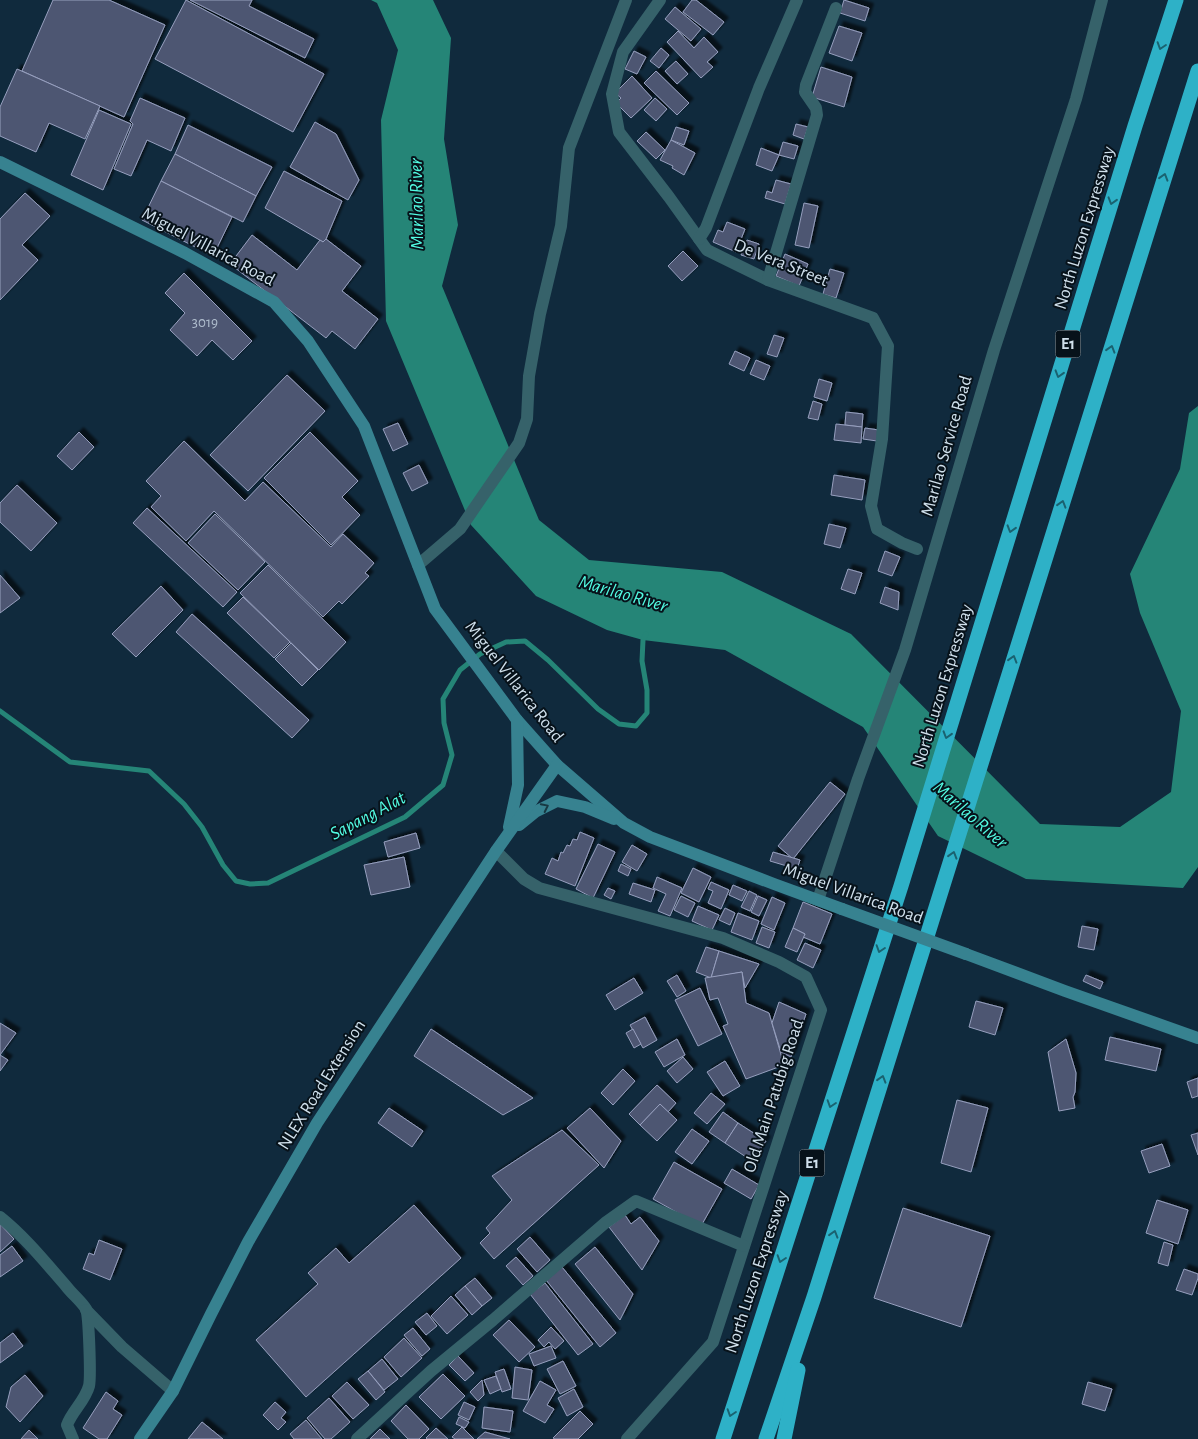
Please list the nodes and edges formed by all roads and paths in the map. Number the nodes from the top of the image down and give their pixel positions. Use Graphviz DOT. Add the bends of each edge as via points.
graph roads {
  1 [pos="626,0"];
  2 [pos="660,0"];
  3 [pos="796,0"];
  4 [pos="1102,0"];
  5 [pos="1176,0"];
  6 [pos="836,8"];
  7 [pos="1198,71"];
  8 [pos="0,162"];
  9 [pos="699,239"];
  10 [pos="768,280"];
  11 [pos="917,549"];
  12 [pos="418,565"];
  13 [pos="517,720"];
  14 [pos="557,765"];
  15 [pos="624,824"];
  16 [pos="506,836"];
  17 [pos="496,851"];
  18 [pos="818,900"];
  19 [pos="1198,1038"];
  20 [pos="0,1217"];
  21 [pos="744,1246"];
  22 [pos="814,1297"];
  23 [pos="86,1310"];
  24 [pos="173,1391"];
  25 [pos="73,1439"];
  26 [pos="140,1439"];
  27 [pos="357,1439"];
  28 [pos="627,1439"];
  29 [pos="723,1439"];
  30 [pos="766,1439"];
  31 [pos="784,1439"];
  1 -- 12 [label="street" via="569,148 561,226 528,376 527,420 519,444 460,528"];
  2 -- 9 [label="street, De Vera Street" via="623,52 612,94 619,132"];
  3 -- 9 [label="street"];
  4 -- 18 [label="street, Marilao Service Road" via="1076,99 994,350 905,650"];
  5 -- 29 [label="highway, North Luzon Expressway / E1, one-way" via="901,886"];
  6 -- 10 [label="street" via="806,85 805,92 816,108 816,115"];
  22 -- 7 [label="highway, E1, one-way"];
  8 -- 12 [label="main road, Miguel Villarica Road" via="185,253 274,302 308,341 364,426"];
  9 -- 10 [label="street, De Vera Street" via="707,250"];
  10 -- 11 [label="street, De Vera Street" via="873,318 888,346 882,439 871,506 877,529"];
  12 -- 13 [label="main road, Miguel Villarica Road" via="435,609"];
  13 -- 14 [label="main road, Miguel Villarica Road"];
  13 -- 16 [label="main road" via="518,784"];
  14 -- 15 [label="main road, Miguel Villarica Road"];
  14 -- 16 [label="main road, NLEX Road Extension"];
  16 -- 15 [label="main road, one-way" via="536,812 557,801 585,807"];
  15 -- 18 [label="main road, Miguel Villarica Road" via="650,837"];
  16 -- 17 [label="main road, NLEX Road Extension"];
  17 -- 21 [label="street, Old Main Patubig Road" via="524,879 539,888 723,938 806,976 821,1010"];
  17 -- 24 [label="main road, NLEX Road Extension" via="317,1123 248,1242"];
  18 -- 19 [label="main road, Miguel Villarica Road, bridge"];
  20 -- 23 [label="street" via="45,1261"];
  21 -- 27 [label="street" via="636,1201 605,1223 431,1371"];
  21 -- 28 [label="street, Old Main Patubig Road" via="713,1342"];
  22 -- 30 [label="highway, E1"];
  22 -- 31 [label="highway"];
  23 -- 24 [label="street" via="122,1347"];
  23 -- 25 [label="street" via="90,1385 67,1426"];
  24 -- 26 [label="main road, NLEX Road Extension"];
}
